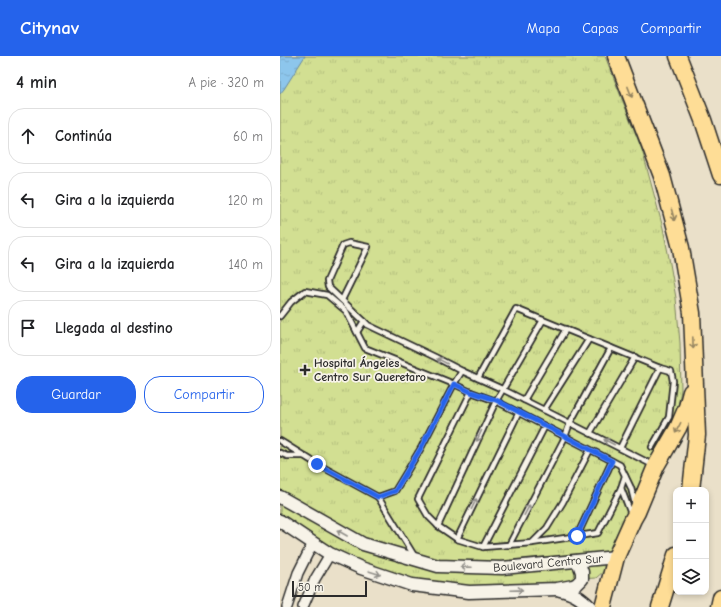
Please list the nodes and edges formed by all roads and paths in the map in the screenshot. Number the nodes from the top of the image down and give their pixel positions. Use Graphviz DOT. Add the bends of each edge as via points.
graph roads {
  1 [pos="616,56"];
  2 [pos="678,56"];
  3 [pos="721,175"];
  4 [pos="342,300"];
  5 [pos="280,316"];
  6 [pos="364,320"];
  7 [pos="543,320"];
  8 [pos="566,329"];
  9 [pos="357,332"];
  10 [pos="589,339"];
  11 [pos="611,348"];
  12 [pos="635,358"];
  13 [pos="660,368"];
  14 [pos="462,371"];
  15 [pos="478,378"];
  16 [pos="695,378"];
  17 [pos="454,384"];
  18 [pos="502,389"];
  19 [pos="471,392"];
  20 [pos="496,400"];
  21 [pos="524,400"];
  22 [pos="544,410"];
  23 [pos="518,412"];
  24 [pos="570,422"];
  25 [pos="545,426"];
  26 [pos="590,433"];
  27 [pos="566,437"];
  28 [pos="280,440"];
  29 [pos="652,447"];
  30 [pos="620,448"];
  31 [pos="590,450"];
  32 [pos="280,453"];
  33 [pos="304,456"];
  34 [pos="612,461"];
  35 [pos="656,466"];
  36 [pos="625,476"];
  37 [pos="691,487"];
  38 [pos="621,488"];
  39 [pos="280,497"];
  40 [pos="378,497"];
  41 [pos="635,515"];
  42 [pos="280,521"];
  43 [pos="438,526"];
  44 [pos="577,536"];
  45 [pos="457,539"];
  46 [pos="313,543"];
  47 [pos="532,543"];
  48 [pos="509,545"];
  49 [pos="482,547"];
  50 [pos="330,554"];
  51 [pos="616,557"];
  52 [pos="675,559"];
  53 [pos="417,560"];
  54 [pos="578,561"];
  55 [pos="557,589"];
  56 [pos="721,598"];
  57 [pos="287,605"];
  58 [pos="303,607"];
  59 [pos="590,607"];
  60 [pos="603,607"];
  61 [pos="660,607"];
  62 [pos="719,607"];
  1 -- 16 [label="highway, one-way" via="662,176 681,248 692,313"];
  2 -- 3 [label="highway"];
  4 -- 4 [label="lane" via="355,274 368,248 349,243 343,245 326,281 328,287"];
  4 -- 6 [label="lane"];
  5 -- 9 [label="lane" via="291,302 305,291 327,295 346,311"];
  6 -- 9 [label="lane"];
  14 -- 6 [label="lane, one-way" via="368,325"];
  7 -- 8 [label="lane"];
  7 -- 15 [label="lane" via="516,309"];
  7 -- 18 [label="lane"];
  8 -- 10 [label="lane"];
  8 -- 21 [label="lane"];
  9 -- 17 [label="lane" via="365,348"];
  10 -- 11 [label="lane"];
  10 -- 22 [label="lane"];
  11 -- 12 [label="lane"];
  11 -- 24 [label="lane"];
  12 -- 13 [label="lane"];
  12 -- 26 [label="lane"];
  13 -- 29 [label="lane" via="671,371 673,381 669,417"];
  13 -- 30 [label="lane"];
  14 -- 15 [label="lane"];
  14 -- 17 [label="lane"];
  15 -- 18 [label="lane"];
  16 -- 35 [label="highway, one-way" via="678,428"];
  16 -- 37 [label="highway" via="697,436"];
  17 -- 19 [label="lane"];
  17 -- 40 [label="lane" via="421,448 395,491"];
  18 -- 20 [label="lane"];
  18 -- 21 [label="lane"];
  19 -- 20 [label="lane"];
  19 -- 43 [label="lane" via="418,499 428,516"];
  20 -- 23 [label="lane"];
  20 -- 43 [label="lane, one-way"];
  21 -- 22 [label="lane"];
  22 -- 24 [label="lane"];
  23 -- 25 [label="lane"];
  45 -- 23 [label="lane, one-way"];
  24 -- 26 [label="lane"];
  24 -- 27 [label="lane"];
  25 -- 27 [label="lane"];
  25 -- 49 [label="lane"];
  30 -- 26 [label="lane, one-way"];
  27 -- 31 [label="lane"];
  48 -- 27 [label="lane, one-way"];
  28 -- 33 [label="lane"];
  30 -- 35 [label="lane"];
  31 -- 34 [label="lane"];
  31 -- 47 [label="lane" via="547,528"];
  32 -- 33 [label="lane" via="287,456"];
  33 -- 40 [label="lane"];
  34 -- 36 [label="lane" via="620,465"];
  34 -- 44 [label="lane"];
  35 -- 41 [label="highway"];
  36 -- 38 [label="lane"];
  36 -- 41 [label="lane" via="631,488"];
  38 -- 41 [label="lane"];
  38 -- 44 [label="lane" via="598,533"];
  53 -- 39 [label="street, Boulevard Centro Sur, one-way" via="363,544"];
  40 -- 53 [label="lane"];
  41 -- 51 [label="highway"];
  42 -- 46 [label="street, Boulevard Centro Sur"];
  43 -- 45 [label="lane"];
  44 -- 47 [label="lane"];
  45 -- 49 [label="lane"];
  46 -- 50 [label="street, Boulevard Centro Sur"];
  46 -- 57 [label="street" via="298,573"];
  47 -- 48 [label="lane"];
  48 -- 49 [label="lane"];
  50 -- 55 [label="street, Boulevard Centro Sur, one-way" via="361,568 412,585 469,592"];
  50 -- 58 [label="street" via="315,579"];
  51 -- 54 [label="street, Boulevard Centro Sur"];
  51 -- 60 [label="highway"];
  52 -- 61 [label="highway"];
  54 -- 53 [label="street, Boulevard Centro Sur, one-way" via="502,568 438,566"];
  54 -- 55 [label="street" via="582,579 573,586"];
  55 -- 59 [label="street" via="575,594"];
  56 -- 62 [label="highway"];
  57 -- 58 [label="street"];
}
